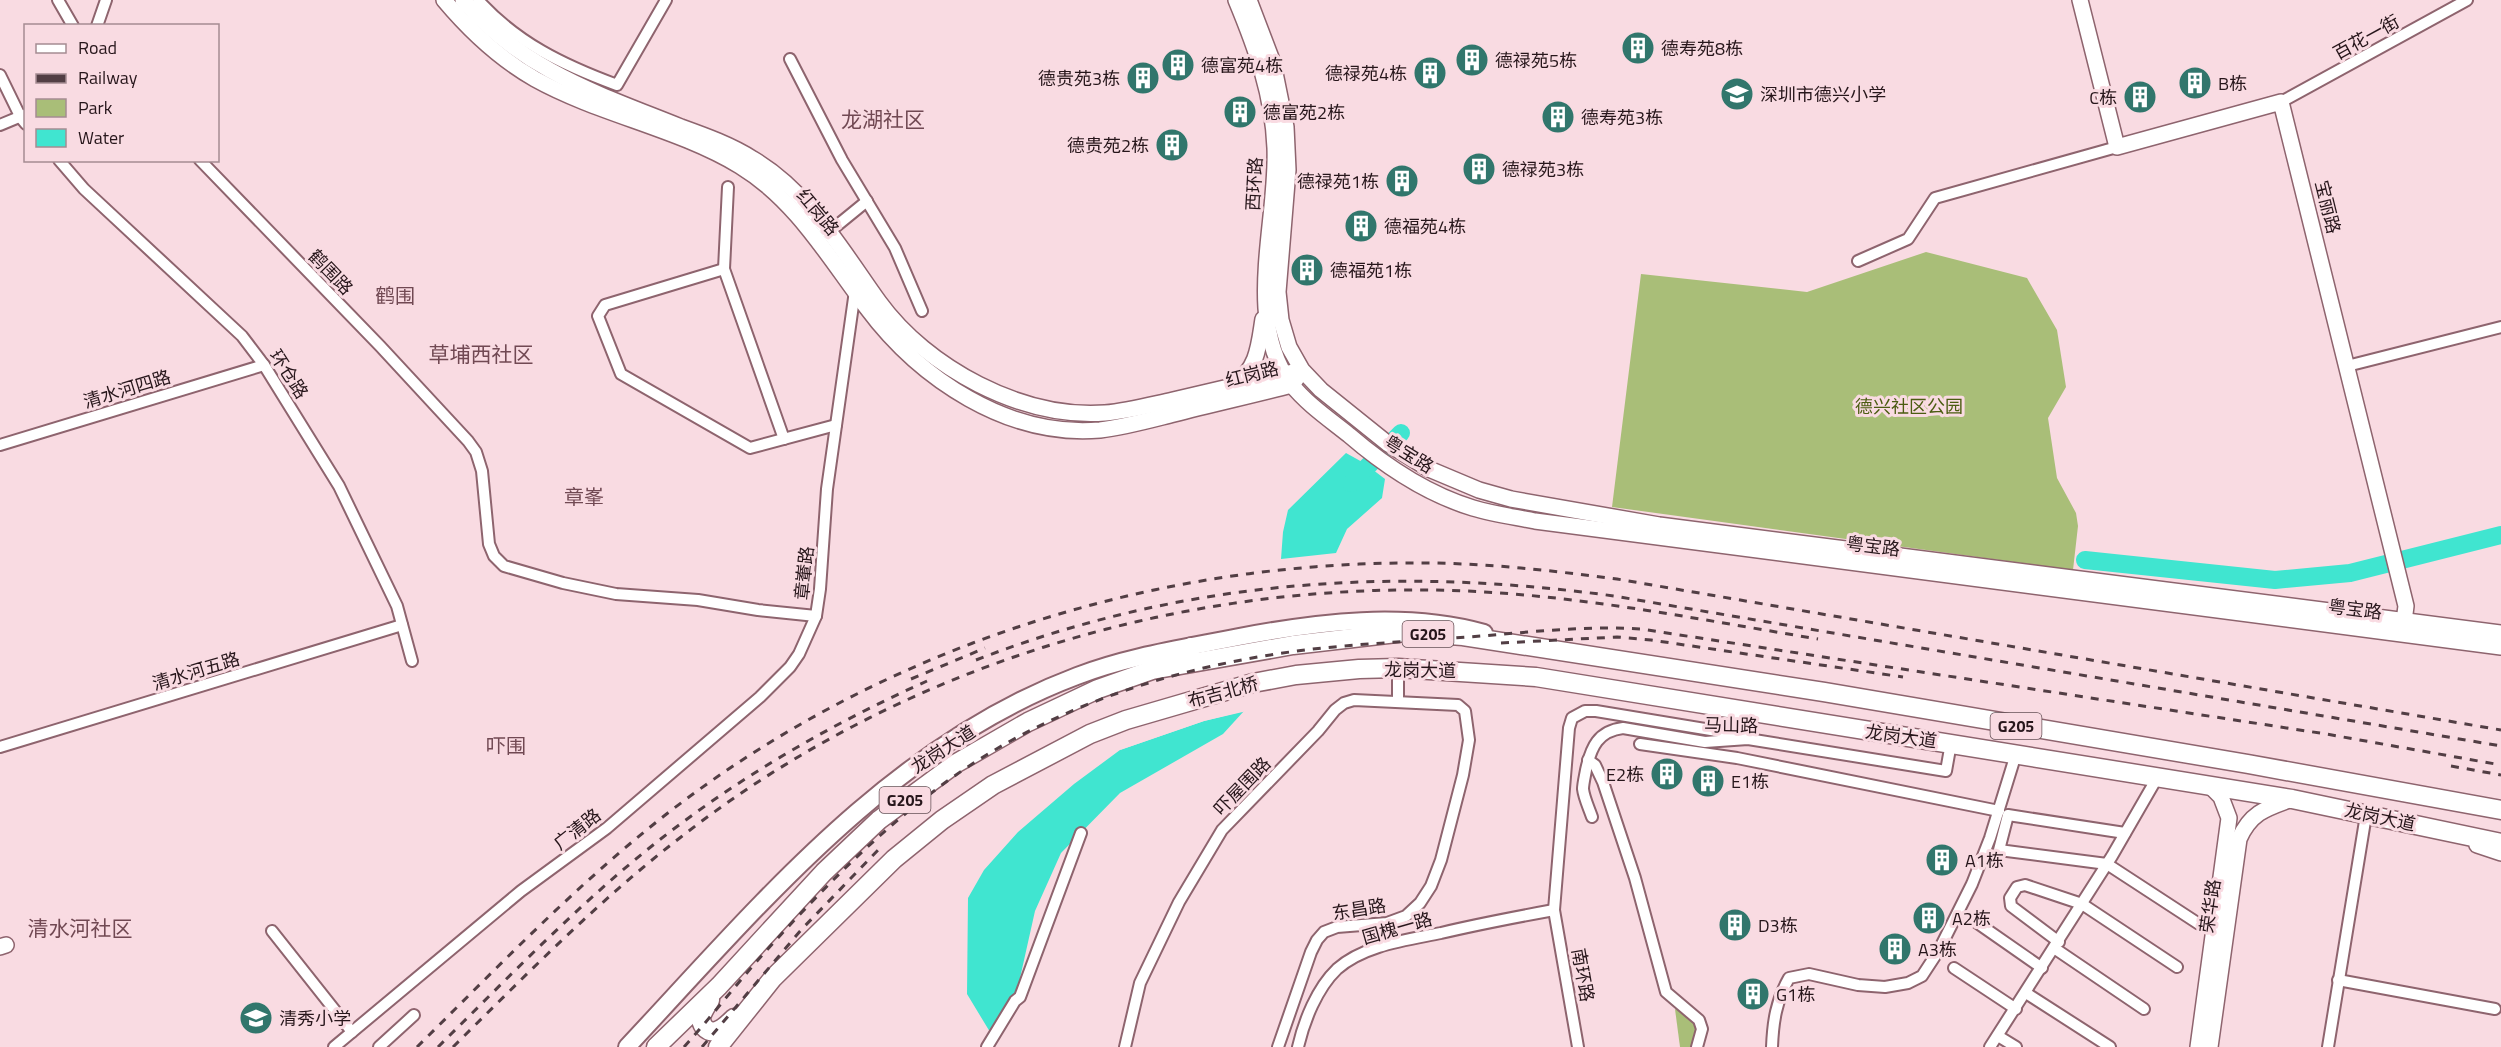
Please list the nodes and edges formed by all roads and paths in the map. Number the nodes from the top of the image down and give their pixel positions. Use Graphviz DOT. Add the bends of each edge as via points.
graph roads {
  1 [pos="58,0"];
  2 [pos="106,0"];
  3 [pos="444,0"];
  4 [pos="463,0"];
  5 [pos="478,0"];
  6 [pos="666,0"];
  7 [pos="1236,0"];
  8 [pos="1249,0"];
  9 [pos="2080,0"];
  10 [pos="2467,0"];
  11 [pos="72,24"];
  12 [pos="98,24"];
  13 [pos="790,59"];
  14 [pos="0,75"];
  15 [pos="2282,102"];
  16 [pos="24,119"];
  17 [pos="0,125"];
  18 [pos="2117,147"];
  19 [pos="61,162"];
  20 [pos="202,162"];
  21 [pos="728,187"];
  22 [pos="867,201"];
  23 [pos="829,232"];
  24 [pos="1858,261"];
  25 [pos="724,269"];
  26 [pos="855,291"];
  27 [pos="1266,292"];
  28 [pos="922,311"];
  29 [pos="2501,327"];
  30 [pos="264,365"];
  31 [pos="2347,366"];
  32 [pos="1302,370"];
  33 [pos="1288,379"];
  34 [pos="1227,387"];
  35 [pos="836,425"];
  36 [pos="784,439"];
  37 [pos="0,445"];
  38 [pos="504,566"];
  39 [pos="816,616"];
  40 [pos="402,625"];
  41 [pos="2404,627"];
  42 [pos="2501,633"];
  43 [pos="1324,641"];
  44 [pos="1531,646"];
  45 [pos="1191,647"];
  46 [pos="2501,647"];
  47 [pos="1218,657"];
  48 [pos="412,661"];
  49 [pos="1398,668"];
  50 [pos="1152,670"];
  51 [pos="1296,675"];
  52 [pos="1398,701"];
  53 [pos="1748,739"];
  54 [pos="1469,740"];
  55 [pos="1951,743"];
  56 [pos="1640,744"];
  57 [pos="0,747"];
  58 [pos="2016,754"];
  59 [pos="1588,760"];
  60 [pos="2157,778"];
  61 [pos="2210,786"];
  62 [pos="2292,799"];
  63 [pos="2501,810"];
  64 [pos="1999,811"];
  65 [pos="2366,814"];
  66 [pos="1592,817"];
  67 [pos="2423,826"];
  68 [pos="1082,833"];
  69 [pos="2125,833"];
  70 [pos="2501,843"];
  71 [pos="2501,853"];
  72 [pos="2107,864"];
  73 [pos="2082,904"];
  74 [pos="1554,910"];
  75 [pos="1976,922"];
  76 [pos="2199,924"];
  77 [pos="272,931"];
  78 [pos="2056,945"];
  79 [pos="1954,968"];
  80 [pos="2042,968"];
  81 [pos="2177,968"];
  82 [pos="2338,980"];
  83 [pos="719,986"];
  84 [pos="2026,993"];
  85 [pos="756,997"];
  86 [pos="2144,1008"];
  87 [pos="2016,1009"];
  88 [pos="2495,1009"];
  89 [pos="414,1015"];
  90 [pos="352,1032"];
  91 [pos="1998,1036"];
  92 [pos="334,1047"];
  93 [pos="379,1047"];
  94 [pos="627,1047"];
  95 [pos="657,1047"];
  96 [pos="718,1047"];
  97 [pos="987,1047"];
  98 [pos="1125,1047"];
  99 [pos="1278,1047"];
  100 [pos="1298,1047"];
  101 [pos="1578,1047"];
  102 [pos="1697,1047"];
  103 [pos="1772,1047"];
  104 [pos="1990,1047"];
  105 [pos="2016,1047"];
  106 [pos="2110,1047"];
  107 [pos="2198,1047"];
  108 [pos="2210,1047"];
  109 [pos="2328,1047"];
  1 -- 11 [label="street"];
  2 -- 12 [label="street"];
  3 -- 26 [label="main road, 红岗路" via="484,42 534,78 715,153 753,175 794,212"];
  4 -- 23 [label="main road, 红岗路" via="503,40 552,73 755,160 795,192"];
  5 -- 6 [label="street" via="506,28 533,47 617,85"];
  7 -- 27 [label="main road, 西环路" via="1261,67 1274,128"];
  8 -- 32 [label="main road, 西环路" via="1273,63 1283,105 1288,170 1279,306 1284,334"];
  9 -- 18 [label="main road"];
  10 -- 15 [label="street, 百花一街"];
  13 -- 22 [label="street"];
  14 -- 16 [label="street"];
  15 -- 18 [label="main road"];
  15 -- 31 [label="main road, 宝丽路"];
  16 -- 17 [label="street"];
  18 -- 24 [label="street" via="1935,198 1908,239"];
  19 -- 30 [label="street, 环仓路" via="84,189 243,336"];
  20 -- 38 [label="street, 鹤围路" via="468,441 482,471 489,544"];
  21 -- 25 [label="street"];
  22 -- 23 [label="street"];
  22 -- 28 [label="street" via="895,248"];
  23 -- 34 [label="main road, 红岗路" via="909,338 952,371 1006,396 1054,409 1094,414"];
  25 -- 36 [label="street"];
  25 -- 36 [label="street" via="605,305 598,316 621,374 750,448"];
  26 -- 33 [label="main road, 红岗路" via="887,333 932,375 985,406 1045,426 1080,430 1116,428"];
  26 -- 35 [label="street, 章輋路"];
  27 -- 33 [label="main road, 西环路" via="1270,334"];
  27 -- 34 [label="main road" via="1254,365 1243,378"];
  29 -- 31 [label="street"];
  30 -- 37 [label="street, 清水河四路"];
  30 -- 40 [label="street, 环仓路" via="339,486 397,606"];
  31 -- 41 [label="main road, 宝丽路" via="2406,606"];
  32 -- 33 [label="main road, 红岗路"];
  32 -- 41 [label="main road, 粤宝路" via="1363,423 1429,469 1511,499 1659,525 2292,608"];
  33 -- 34 [label="main road, 红岗路"];
  33 -- 41 [label="main road, 粤宝路" via="1317,410 1394,469 1474,508 1535,521"];
  35 -- 36 [label="street"];
  35 -- 39 [label="street, 章輋路"];
  38 -- 39 [label="street, 章輋路" via="616,594 699,600"];
  39 -- 90 [label="street, 广清路" via="799,654 760,697 607,828 521,891"];
  40 -- 48 [label="street, 环仓路"];
  40 -- 57 [label="street, 清水河五路"];
  41 -- 42 [label="main road, 粤宝路"];
  41 -- 46 [label="main road, 粤宝路"];
  43 -- 44 [label="highway, 龙岗大道 / G205" via="1405,632"];
  43 -- 47 [label="highway, 布吉北桥 / G205"];
  44 -- 45 [label="main road, 龙岗大道" via="1456,625 1360,621 1274,631"];
  44 -- 63 [label="highway, 龙岗大道 / G205" via="2248,764"];
  45 -- 50 [label="highway"];
  45 -- 94 [label="main road, 龙岗大道" via="1097,669 1059,683 952,740 898,778 778,886"];
  47 -- 50 [label="highway, 龙岗大道 / G205"];
  49 -- 51 [label="highway, 龙岗大道 / G205"];
  49 -- 52 [label="street"];
  49 -- 55 [label="highway, 龙岗大道 / G205" via="1536,677"];
  50 -- 83 [label="highway, 龙岗大道 / G205" via="1047,712 930,781 879,820 832,864"];
  51 -- 85 [label="highway, 布吉北桥 / G205" via="1150,712 1090,734 1031,763 951,814 894,859"];
  52 -- 54 [label="street, 吓屋围路" via="1458,705 1465,711"];
  52 -- 98 [label="street, 吓屋围路" via="1344,703 1222,830 1179,902 1140,983"];
  53 -- 55 [label="street, 马山路" via="1947,771"];
  53 -- 59 [label="street, 马山路" via="1705,742 1612,729 1594,743"];
  53 -- 74 [label="street, 南环路" via="1596,711 1585,711 1572,718"];
  54 -- 99 [label="street, 东昌路" via="1463,776 1431,886 1406,916 1387,923 1337,927 1324,932 1311,952"];
  55 -- 58 [label="highway, 龙岗大道 / G205"];
  56 -- 64 [label="street" via="1737,758"];
  58 -- 60 [label="highway, 龙岗大道 / G205"];
  58 -- 64 [label="street"];
  59 -- 66 [label="street, 马山路" via="1583,788"];
  59 -- 102 [label="street" via="1603,782 1635,878 1666,992 1699,1020 1702,1029"];
  60 -- 61 [label="highway, 龙岗大道 / G205"];
  60 -- 69 [label="street"];
  61 -- 62 [label="highway, 龙岗大道 / G205"];
  61 -- 107 [label="main road, 荣华路" via="2221,797 2229,818"];
  62 -- 65 [label="highway, 龙岗大道 / G205"];
  62 -- 108 [label="main road, 荣华路" via="2255,815 2239,839"];
  64 -- 103 [label="street" via="1972,884 1922,976 1885,987 1809,974 1789,978 1773,1018"];
  65 -- 67 [label="highway, 龙岗大道 / G205"];
  65 -- 82 [label="street"];
  67 -- 70 [label="highway, 龙岗大道 / G205"];
  67 -- 71 [label="main road"];
  68 -- 97 [label="street" via="1020,997"];
  69 -- 72 [label="street"];
  69 -- 72 [label="street" via="2008,815 1999,850"];
  72 -- 73 [label="street"];
  72 -- 76 [label="street"];
  73 -- 78 [label="street"];
  73 -- 78 [label="street" via="2025,885 2016,887 2010,898 2011,906"];
  73 -- 81 [label="street"];
  74 -- 100 [label="street, 国槐一路" via="1361,954 1337,969 1322,989"];
  74 -- 101 [label="street, 南环路"];
  75 -- 80 [label="street"];
  77 -- 90 [label="street"];
  78 -- 80 [label="street"];
  78 -- 86 [label="street"];
  79 -- 87 [label="street"];
  80 -- 84 [label="street"];
  82 -- 88 [label="street"];
  82 -- 109 [label="street"];
  83 -- 85 [label="highway" via="701,1018 707,1030 723,1028"];
  83 -- 95 [label="highway, 龙岗大道 / G205"];
  84 -- 87 [label="street"];
  84 -- 106 [label="street"];
  85 -- 96 [label="highway, G205"];
  87 -- 91 [label="street"];
  89 -- 93 [label="street"];
  90 -- 92 [label="street, 广清路"];
  91 -- 104 [label="street"];
  91 -- 105 [label="street"];
}
